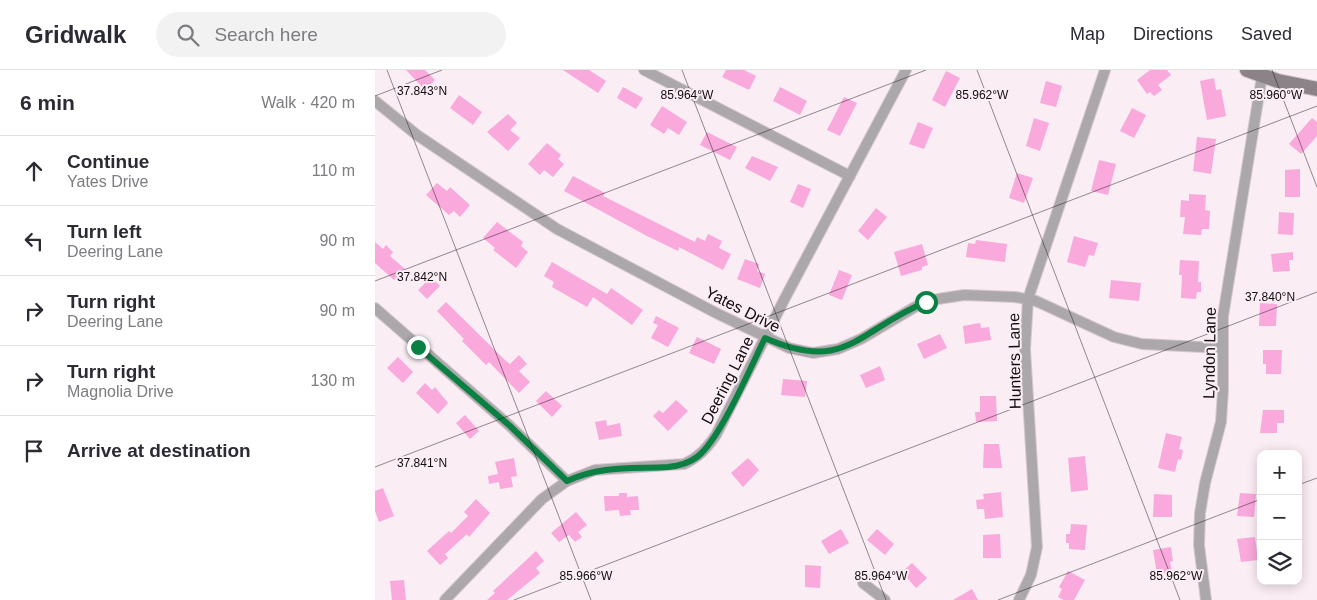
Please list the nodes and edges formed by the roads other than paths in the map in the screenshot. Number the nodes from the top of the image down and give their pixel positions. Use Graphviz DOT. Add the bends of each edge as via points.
graph roads {
  1 [pos="644,70"];
  2 [pos="906,70"];
  3 [pos="1105,70"];
  4 [pos="1247,70"];
  5 [pos="1262,73"];
  6 [pos="1317,90"];
  7 [pos="375,101"];
  8 [pos="850,176"];
  9 [pos="1028,300"];
  10 [pos="375,308"];
  11 [pos="765,338"];
  12 [pos="1222,348"];
  13 [pos="567,481"];
  14 [pos="863,583"];
  15 [pos="445,600"];
  16 [pos="885,600"];
  17 [pos="1019,600"];
  18 [pos="1206,600"];
  1 -- 8 [label="street"];
  2 -- 8 [label="street, Deering Lane"];
  3 -- 9 [label="street, Hunters Lane"];
  4 -- 5 [label="main road"];
  5 -- 6 [label="main road"];
  5 -- 12 [label="street, Lyndon Lane" via="1224,309"];
  7 -- 11 [label="street, Yates Drive" via="417,135 557,229"];
  8 -- 11 [label="street, Deering Lane"];
  9 -- 11 [label="street, Yates Drive" via="990,295 938,299 903,313 850,345 826,352 801,352"];
  9 -- 12 [label="street, Yates Drive" via="1128,341 1155,346"];
  9 -- 17 [label="street, Hunters Lane" via="1025,349 1037,547 1031,576"];
  10 -- 13 [label="street" via="510,426"];
  11 -- 13 [label="street, Deering Lane" via="716,435 697,457 684,464 670,466 595,470"];
  12 -- 18 [label="street, Lyndon Lane" via="1221,422 1205,483 1199,529 1201,576"];
  13 -- 15 [label="street, Deering Lane" via="542,499"];
  14 -- 16 [label="street"];
}
